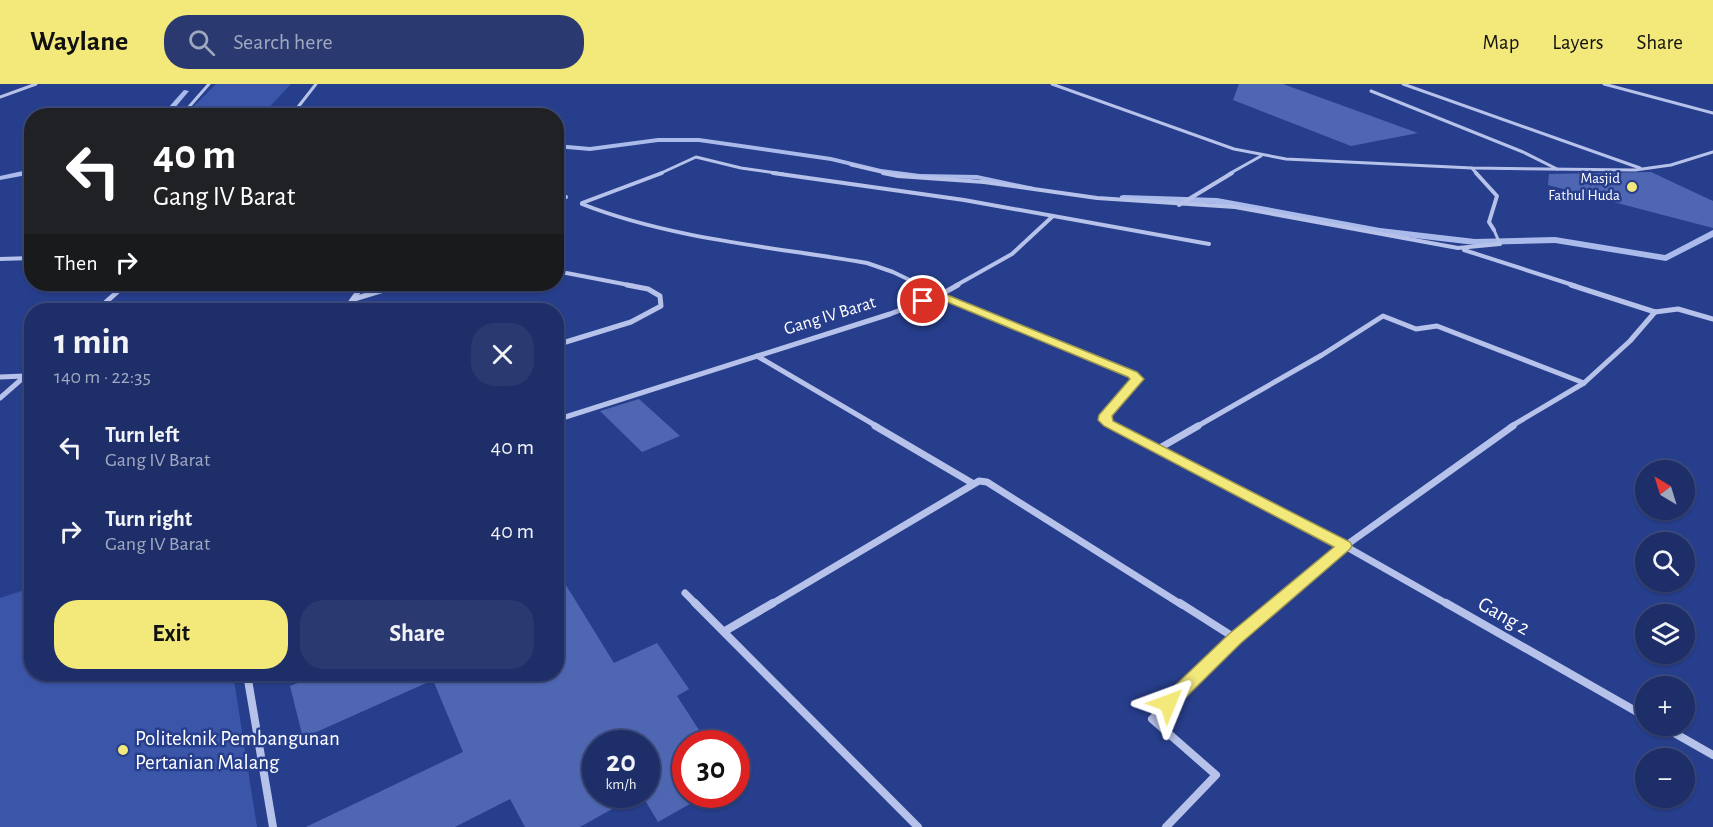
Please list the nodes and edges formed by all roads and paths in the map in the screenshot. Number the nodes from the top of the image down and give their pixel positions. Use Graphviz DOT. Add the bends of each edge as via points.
graph roads {
  1 [pos="36,84"];
  2 [pos="209,84"];
  3 [pos="316,84"];
  4 [pos="1052,84"];
  5 [pos="1403,84"];
  6 [pos="1604,84"];
  7 [pos="1371,92"];
  8 [pos="0,97"];
  9 [pos="189,108"];
  10 [pos="297,108"];
  11 [pos="1713,113"];
  12 [pos="1713,152"];
  13 [pos="1261,156"];
  14 [pos="851,165"];
  15 [pos="1472,168"];
  16 [pos="1642,169"];
  17 [pos="1560,171"];
  18 [pos="1180,204"];
  19 [pos="1053,216"];
  20 [pos="1494,230"];
  21 [pos="1209,244"];
  22 [pos="1500,244"];
  23 [pos="1458,248"];
  24 [pos="24,258"];
  25 [pos="0,259"];
  26 [pos="564,273"];
  27 [pos="118,291"];
  28 [pos="359,291"];
  29 [pos="381,291"];
  30 [pos="940,295"];
  31 [pos="354,299"];
  32 [pos="105,303"];
  33 [pos="351,303"];
  34 [pos="1655,312"];
  35 [pos="1713,319"];
  36 [pos="564,343"];
  37 [pos="757,356"];
  38 [pos="24,376"];
  39 [pos="24,377"];
  40 [pos="0,378"];
  41 [pos="1584,382"];
  42 [pos="0,398"];
  43 [pos="564,417"];
  44 [pos="1158,449"];
  45 [pos="972,483"];
  46 [pos="1345,546"];
  47 [pos="685,593"];
  48 [pos="725,631"];
  49 [pos="1235,638"];
  50 [pos="248,681"];
  51 [pos="1635,711"];
  52 [pos="1680,736"];
  53 [pos="1713,755"];
  54 [pos="273,827"];
  55 [pos="918,827"];
  56 [pos="1166,827"];
  1 -- 8 [label="street"];
  2 -- 9 [label="street"];
  3 -- 10 [label="street"];
  4 -- 13 [label="street"];
  5 -- 16 [label="street"];
  6 -- 11 [label="street"];
  7 -- 17 [label="street" via="1523,152"];
  12 -- 16 [label="street"];
  13 -- 15 [label="street"];
  13 -- 18 [label="street"];
  14 -- 18 [label="street" via="898,176"];
  15 -- 17 [label="street"];
  15 -- 20 [label="street" via="1497,196 1489,222"];
  16 -- 17 [label="street"];
  18 -- 23 [label="street" via="1235,207"];
  19 -- 21 [label="street"];
  19 -- 30 [label="street, Gang IV Barat" via="1012,254"];
  19 -- 30 [label="street" via="741,168 696,157 582,203 662,229 867,264"];
  20 -- 22 [label="lane"];
  22 -- 23 [label="street"];
  23 -- 34 [label="street"];
  24 -- 25 [label="street"];
  26 -- 36 [label="street" via="648,289 660,296 661,306 631,322"];
  27 -- 32 [label="street"];
  28 -- 31 [label="street"];
  29 -- 31 [label="street"];
  30 -- 37 [label="street, Gang IV Barat"];
  30 -- 44 [label="street" via="1132,375 1137,379 1135,383 1104,420"];
  31 -- 33 [label="street"];
  34 -- 35 [label="street" via="1678,309"];
  34 -- 41 [label="street" via="1630,341"];
  37 -- 43 [label="street, Gang IV Barat"];
  37 -- 45 [label="street"];
  38 -- 40 [label="street"];
  39 -- 42 [label="street"];
  41 -- 44 [label="street" via="1437,326 1416,329 1383,316 1322,356"];
  41 -- 46 [label="street" via="1511,427"];
  44 -- 46 [label="street"];
  45 -- 48 [label="street" via="870,548"];
  45 -- 49 [label="street" via="987,482"];
  46 -- 49 [label="street"];
  46 -- 51 [label="street, Gang 2"];
  47 -- 48 [label="street"];
  48 -- 55 [label="street"];
  49 -- 56 [label="street" via="1152,719 1216,775"];
  50 -- 54 [label="street"];
  52 -- 53 [label="street"];
}
